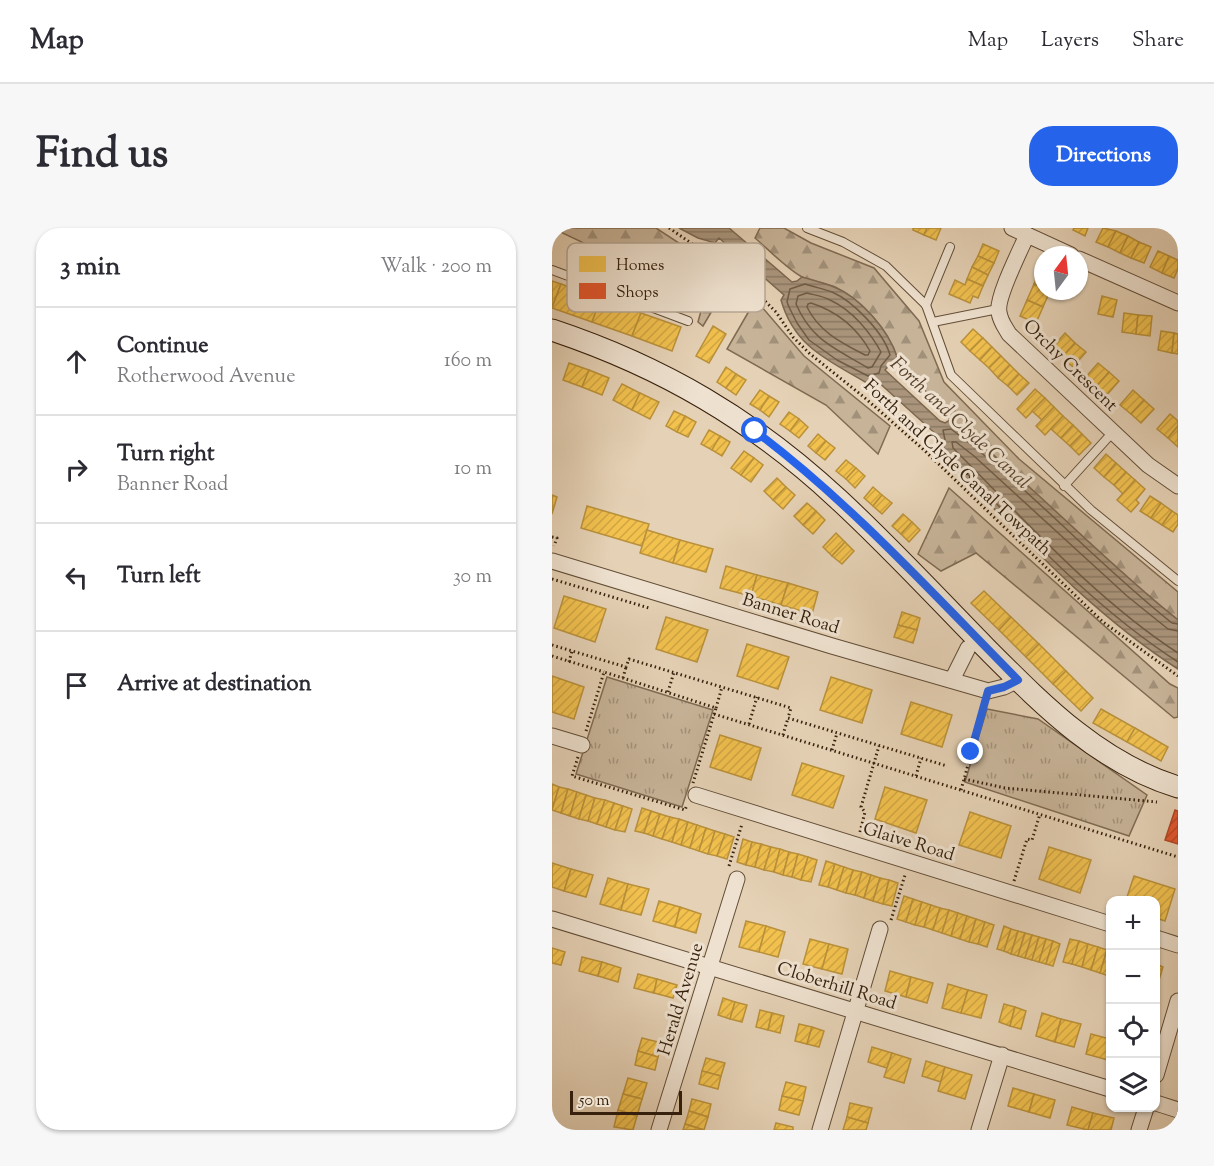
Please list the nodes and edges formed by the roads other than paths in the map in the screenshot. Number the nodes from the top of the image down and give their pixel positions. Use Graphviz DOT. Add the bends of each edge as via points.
graph roads {
  1 [pos="807,228"];
  2 [pos="1012,228"];
  3 [pos="1027,235"];
  4 [pos="1051,246"];
  5 [pos="950,247"];
  6 [pos="1088,263"];
  7 [pos="552,270"];
  8 [pos="567,276"];
  9 [pos="1178,303"];
  10 [pos="926,305"];
  11 [pos="998,309"];
  12 [pos="664,312"];
  13 [pos="688,321"];
  14 [pos="933,322"];
  15 [pos="552,330"];
  16 [pos="1113,432"];
  17 [pos="1178,471"];
  18 [pos="1158,473"];
  19 [pos="1064,486"];
  20 [pos="1178,486"];
  21 [pos="552,561"];
  22 [pos="1178,580"];
  23 [pos="968,648"];
  24 [pos="952,680"];
  25 [pos="1018,680"];
  26 [pos="552,736"];
  27 [pos="582,745"];
  28 [pos="1178,787"];
  29 [pos="693,794"];
  30 [pos="736,879"];
  31 [pos="552,919"];
  32 [pos="1106,923"];
  33 [pos="880,929"];
  34 [pos="1160,940"];
  35 [pos="1178,945"];
  36 [pos="710,967"];
  37 [pos="1178,1001"];
  38 [pos="855,1011"];
  39 [pos="1002,1055"];
  40 [pos="1160,1059"];
  41 [pos="1106,1088"];
  42 [pos="1160,1105"];
  43 [pos="1178,1110"];
  44 [pos="1144,1112"];
  45 [pos="659,1130"];
  46 [pos="820,1130"];
  47 [pos="979,1130"];
  48 [pos="1139,1130"];
  1 -- 10 [label="lane" via="886,266"];
  2 -- 3 [label="street"];
  3 -- 4 [label="street"];
  3 -- 11 [label="street"];
  5 -- 10 [label="lane"];
  6 -- 9 [label="street"];
  7 -- 8 [label="lane"];
  10 -- 14 [label="lane"];
  11 -- 14 [label="lane"];
  11 -- 16 [label="street, Orchy Crescent" via="1009,334"];
  12 -- 13 [label="lane"];
  14 -- 19 [label="lane" via="951,375"];
  15 -- 25 [label="street" via="634,360 672,379 717,405 799,464"];
  16 -- 18 [label="street, Orchy Crescent"];
  16 -- 19 [label="lane"];
  17 -- 18 [label="street"];
  18 -- 20 [label="street, Orchy Crescent"];
  19 -- 22 [label="lane"];
  21 -- 24 [label="street, Banner Road"];
  23 -- 24 [label="street"];
  24 -- 25 [label="street, Banner Road" via="988,691"];
  25 -- 28 [label="street" via="1098,749"];
  26 -- 27 [label="street"];
  29 -- 32 [label="street, Glaive Road"];
  30 -- 36 [label="street, Herald Avenue"];
  31 -- 36 [label="street, Cloberhill Road"];
  33 -- 38 [label="street"];
  34 -- 35 [label="street"];
  36 -- 38 [label="street, Cloberhill Road"];
  36 -- 45 [label="street, Herald Avenue"];
  37 -- 40 [label="street"];
  38 -- 39 [label="street, Cloberhill Road"];
  38 -- 46 [label="street"];
  39 -- 41 [label="street, Cloberhill Road"];
  39 -- 47 [label="street"];
  42 -- 43 [label="street"];
  44 -- 48 [label="street"];
}
